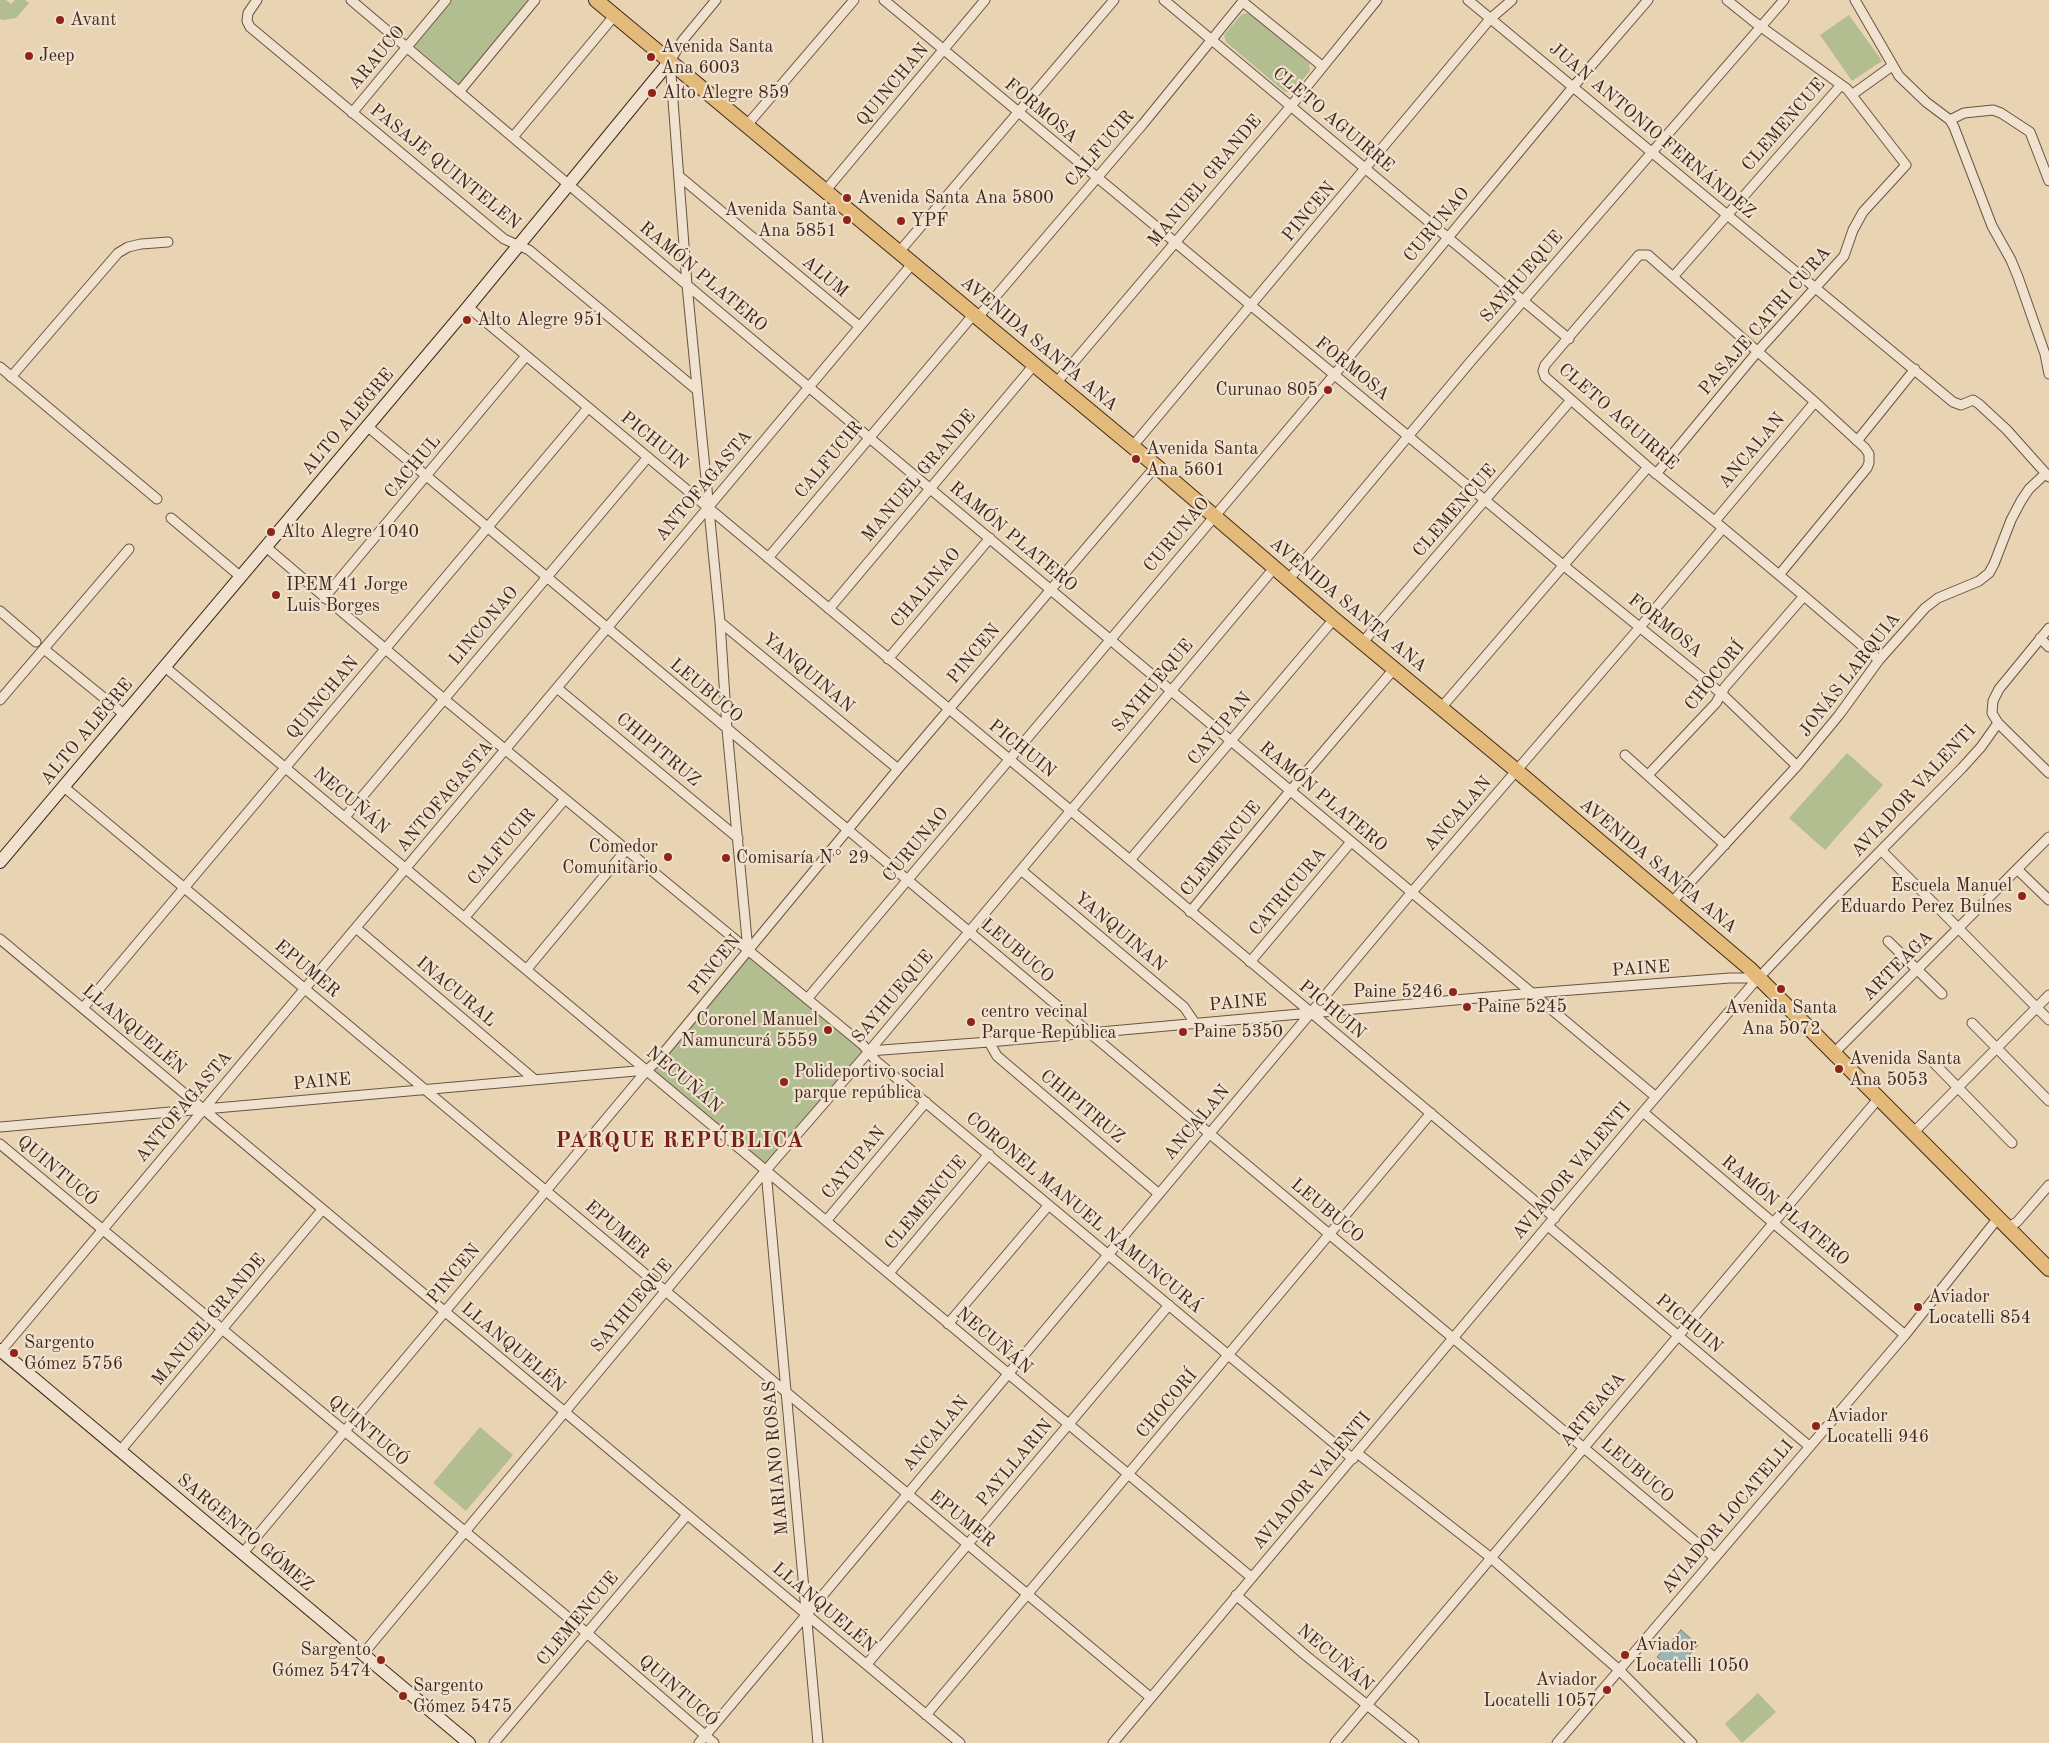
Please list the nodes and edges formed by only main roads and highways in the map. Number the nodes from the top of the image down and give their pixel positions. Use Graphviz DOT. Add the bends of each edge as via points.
graph roads {
  1 [pos="596,0"];
  2 [pos="670,61"];
  3 [pos="1,859"];
  4 [pos="2049,1269"];
  5 [pos="1,1351"];
  6 [pos="469,1743"];
  1 -- 2 [label="main road, AVENIDA SANTA ANA"];
  2 -- 3 [label="main road, ALTO ALEGRE" via="468,307"];
  2 -- 4 [label="main road, AVENIDA SANTA ANA" via="1156,466 1759,978"];
  5 -- 6 [label="main road, SARGENTO GÓMEZ"];
}
